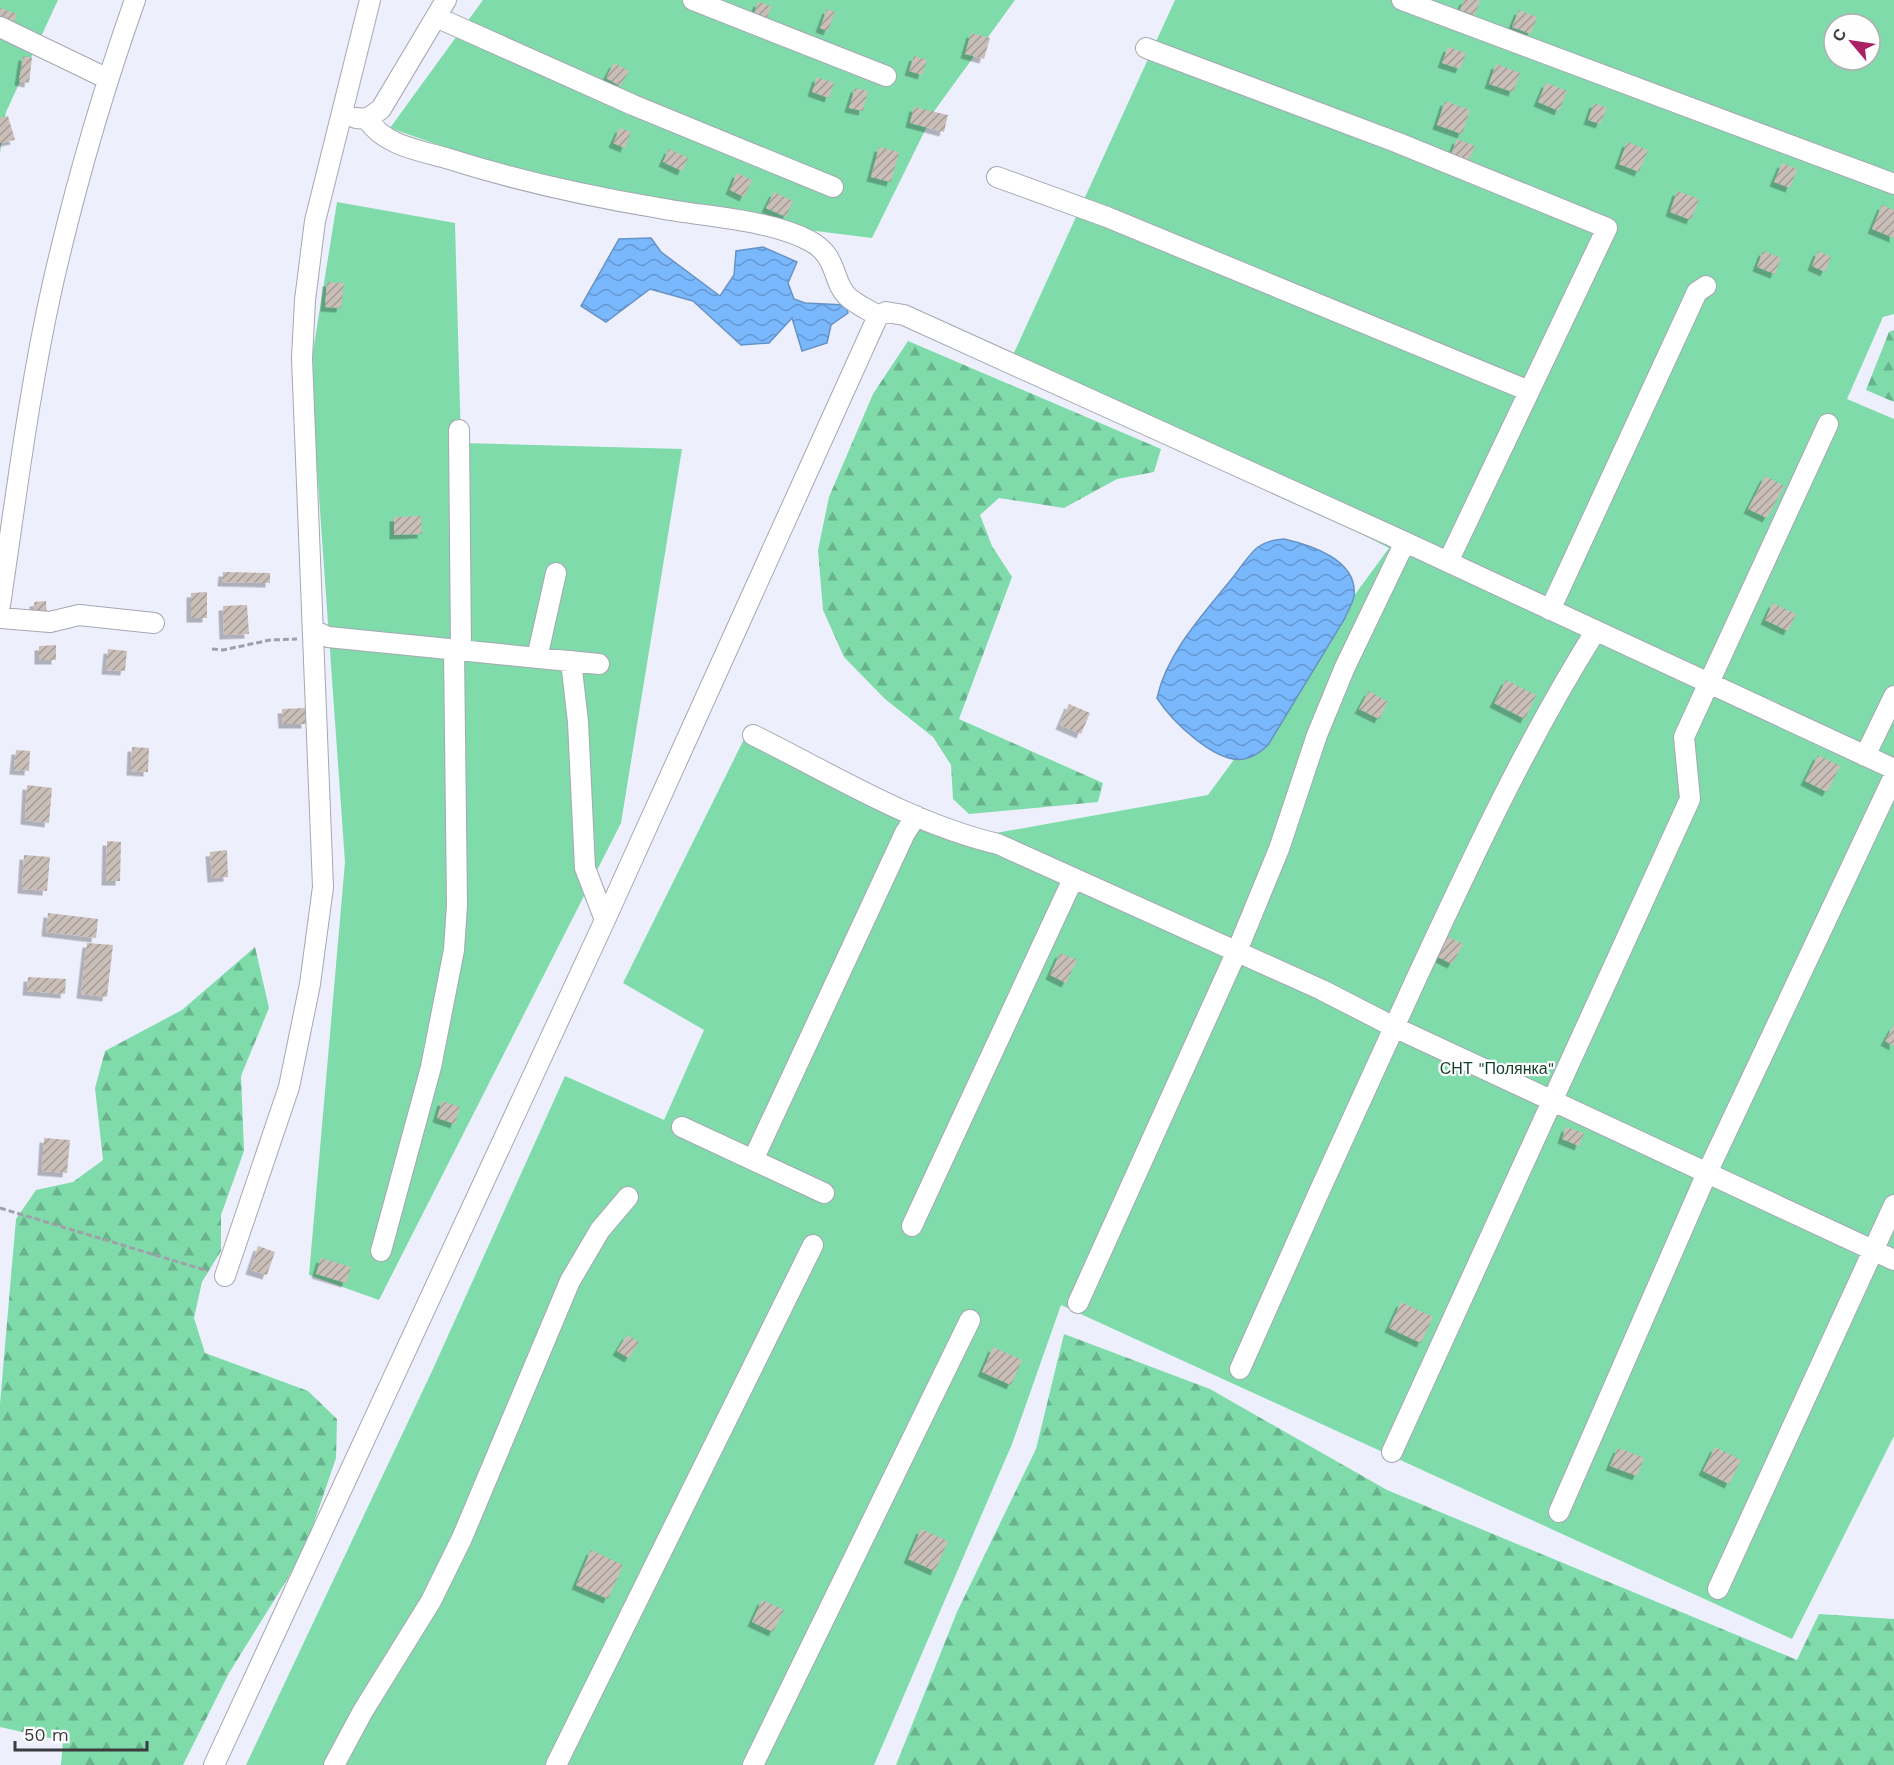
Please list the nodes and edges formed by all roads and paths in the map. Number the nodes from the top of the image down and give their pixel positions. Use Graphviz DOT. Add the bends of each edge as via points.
graph roads {
  1 [pos="135,0"];
  2 [pos="370,0"];
  3 [pos="693,0"];
  4 [pos="1402,0"];
  5 [pos="441,8"];
  6 [pos="0,27"];
  7 [pos="1146,48"];
  8 [pos="886,76"];
  9 [pos="108,79"];
  10 [pos="341,117"];
  11 [pos="367,119"];
  12 [pos="997,177"];
  13 [pos="1894,184"];
  14 [pos="833,187"];
  15 [pos="1706,286"];
  16 [pos="878,316"];
  17 [pos="1529,391"];
  18 [pos="1828,424"];
  19 [pos="459,430"];
  20 [pos="1405,542"];
  21 [pos="1448,562"];
  22 [pos="556,573"];
  23 [pos="0,605"];
  24 [pos="1550,610"];
  25 [pos="0,618"];
  26 [pos="154,623"];
  27 [pos="1595,632"];
  28 [pos="314,633"];
  29 [pos="212,649"];
  30 [pos="457,649"];
  31 [pos="537,658"];
  32 [pos="571,661"];
  33 [pos="599,664"];
  34 [pos="1708,685"];
  35 [pos="1894,696"];
  36 [pos="753,735"];
  37 [pos="1865,756"];
  38 [pos="1894,769"];
  39 [pos="1894,776"];
  40 [pos="916,816"];
  41 [pos="1073,879"];
  42 [pos="605,920"];
  43 [pos="1237,951"];
  44 [pos="1394,1027"];
  45 [pos="1552,1100"];
  46 [pos="682,1127"];
  47 [pos="753,1160"];
  48 [pos="1707,1173"];
  49 [pos="824,1192"];
  50 [pos="628,1197"];
  51 [pos="1894,1205"];
  52 [pos="0,1208"];
  53 [pos="912,1226"];
  54 [pos="813,1245"];
  55 [pos="381,1251"];
  56 [pos="1875,1251"];
  57 [pos="1894,1260"];
  58 [pos="225,1276"];
  59 [pos="1078,1303"];
  60 [pos="970,1320"];
  61 [pos="1240,1369"];
  62 [pos="1392,1452"];
  63 [pos="1559,1512"];
  64 [pos="1718,1589"];
  65 [pos="214,1765"];
  66 [pos="334,1765"];
  67 [pos="556,1765"];
  68 [pos="753,1765"];
  1 -- 9 [label="street"];
  2 -- 10 [label="street"];
  3 -- 8 [label="street"];
  4 -- 13 [label="street"];
  5 -- 11 [label="street" via="381,109"];
  5 -- 14 [label="street" via="633,105"];
  6 -- 9 [label="street"];
  7 -- 17 [label="street" via="1396,142 1607,228"];
  9 -- 23 [label="street" via="53,285 26,425"];
  10 -- 11 [label="street"];
  10 -- 28 [label="street" via="315,221 305,300 302,358"];
  11 -- 16 [label="street" via="375,132 394,143 504,177 774,228 811,241 830,261 848,296"];
  12 -- 17 [label="street" via="1107,217"];
  15 -- 24 [label="street" via="1692,302"];
  16 -- 20 [label="street" via="886,312 903,315"];
  16 -- 42 [label="street"];
  17 -- 21 [label="street"];
  18 -- 34 [label="street"];
  19 -- 30 [label="street"];
  20 -- 21 [label="street"];
  20 -- 43 [label="street" via="1317,735 1279,849"];
  21 -- 24 [label="street"];
  22 -- 31 [label="street"];
  24 -- 27 [label="street"];
  25 -- 26 [label="street" via="50,622 79,615"];
  27 -- 34 [label="street"];
  27 -- 44 [label="street" via="1551,703 1488,823"];
  28 -- 29 [label="path"];
  28 -- 30 [label="street"];
  28 -- 58 [label="street" via="323,887 310,984 289,1087"];
  30 -- 31 [label="street"];
  30 -- 55 [label="street" via="454,950 431,1067"];
  31 -- 32 [label="street"];
  32 -- 33 [label="street"];
  32 -- 42 [label="street" via="585,868"];
  34 -- 37 [label="street"];
  34 -- 45 [label="street" via="1684,737 1690,799"];
  35 -- 37 [label="street"];
  36 -- 40 [label="street"];
  37 -- 38 [label="street"];
  39 -- 48 [label="street"];
  40 -- 41 [label="street" via="960,835 999,844"];
  40 -- 47 [label="street" via="904,833"];
  41 -- 43 [label="street"];
  41 -- 53 [label="street"];
  42 -- 65 [label="street"];
  43 -- 44 [label="street"];
  43 -- 59 [label="street"];
  44 -- 45 [label="street"];
  44 -- 61 [label="street"];
  45 -- 48 [label="street"];
  45 -- 62 [label="street"];
  46 -- 47 [label="street"];
  47 -- 49 [label="street"];
  48 -- 56 [label="street"];
  48 -- 63 [label="street"];
  50 -- 66 [label="street" via="600,1230 570,1281 457,1549 431,1601"];
  51 -- 56 [label="street"];
  52 -- 58 [label="path"];
  54 -- 67 [label="street"];
  56 -- 57 [label="street"];
  56 -- 64 [label="street"];
  60 -- 68 [label="street"];
}
